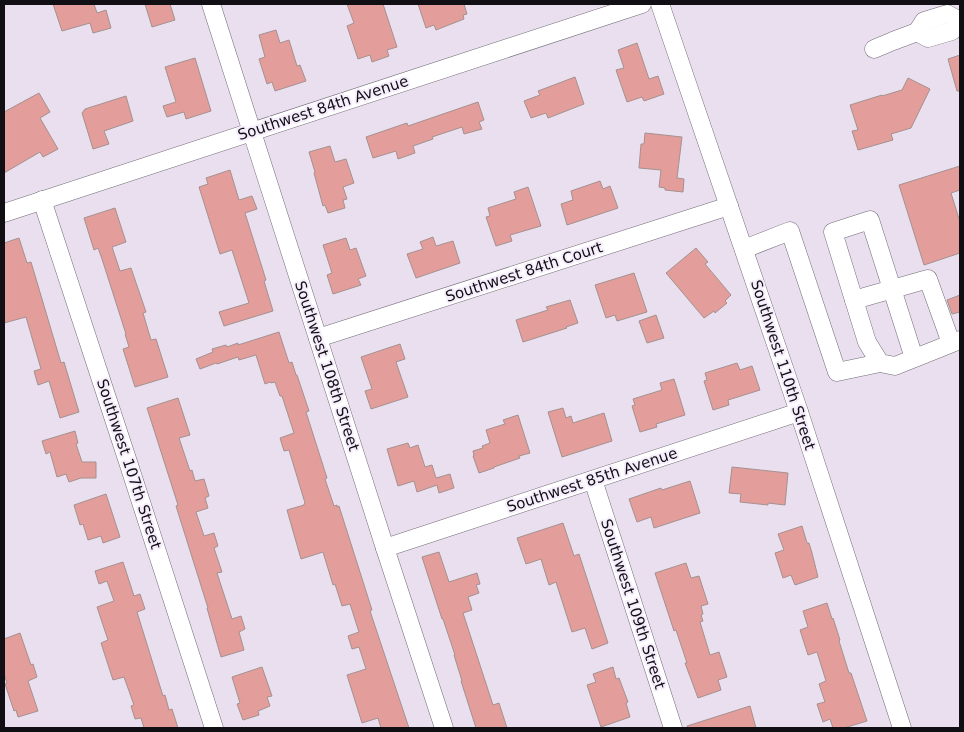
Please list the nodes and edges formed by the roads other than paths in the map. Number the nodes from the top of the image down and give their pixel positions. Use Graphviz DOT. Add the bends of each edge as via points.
graph roads {
  1 [pos="211,4"];
  2 [pos="642,4"];
  3 [pos="660,4"];
  4 [pos="959,19"];
  5 [pos="874,49"];
  6 [pos="252,132"];
  7 [pos="42,200"];
  8 [pos="729,206"];
  9 [pos="4,213"];
  10 [pos="744,249"];
  11 [pos="892,288"];
  12 [pos="854,300"];
  13 [pos="318,338"];
  14 [pos="956,342"];
  15 [pos="914,358"];
  16 [pos="880,362"];
  17 [pos="799,412"];
  18 [pos="593,480"];
  19 [pos="385,548"];
  20 [pos="214,728"];
  21 [pos="444,728"];
  22 [pos="673,728"];
  23 [pos="902,728"];
  1 -- 6 [label="street, Southwest 108th Street"];
  2 -- 6 [label="street, Southwest 84th Avenue"];
  3 -- 8 [label="street, Southwest 110th Street"];
  4 -- 5 [label="street" via="947,14 924,21 917,32"];
  6 -- 7 [label="street, Southwest 84th Avenue"];
  6 -- 13 [label="street, Southwest 108th Street"];
  7 -- 9 [label="street, Southwest 84th Avenue"];
  7 -- 20 [label="street, Southwest 107th Street"];
  8 -- 10 [label="street, Southwest 110th Street"];
  8 -- 13 [label="street, Southwest 84th Court"];
  10 -- 16 [label="street" via="790,231 837,372"];
  10 -- 17 [label="street, Southwest 110th Street"];
  11 -- 12 [label="street"];
  11 -- 12 [label="street" via="870,220 833,232"];
  11 -- 14 [label="street" via="928,279"];
  11 -- 15 [label="street"];
  12 -- 16 [label="street" via="867,342"];
  13 -- 19 [label="street, Southwest 108th Street"];
  14 -- 15 [label="street"];
  15 -- 16 [label="street" via="895,366"];
  17 -- 18 [label="street, Southwest 85th Avenue"];
  17 -- 23 [label="street, Southwest 110th Street"];
  18 -- 19 [label="street, Southwest 85th Avenue"];
  18 -- 22 [label="street, Southwest 109th Street"];
  19 -- 21 [label="street, Southwest 108th Street"];
}
